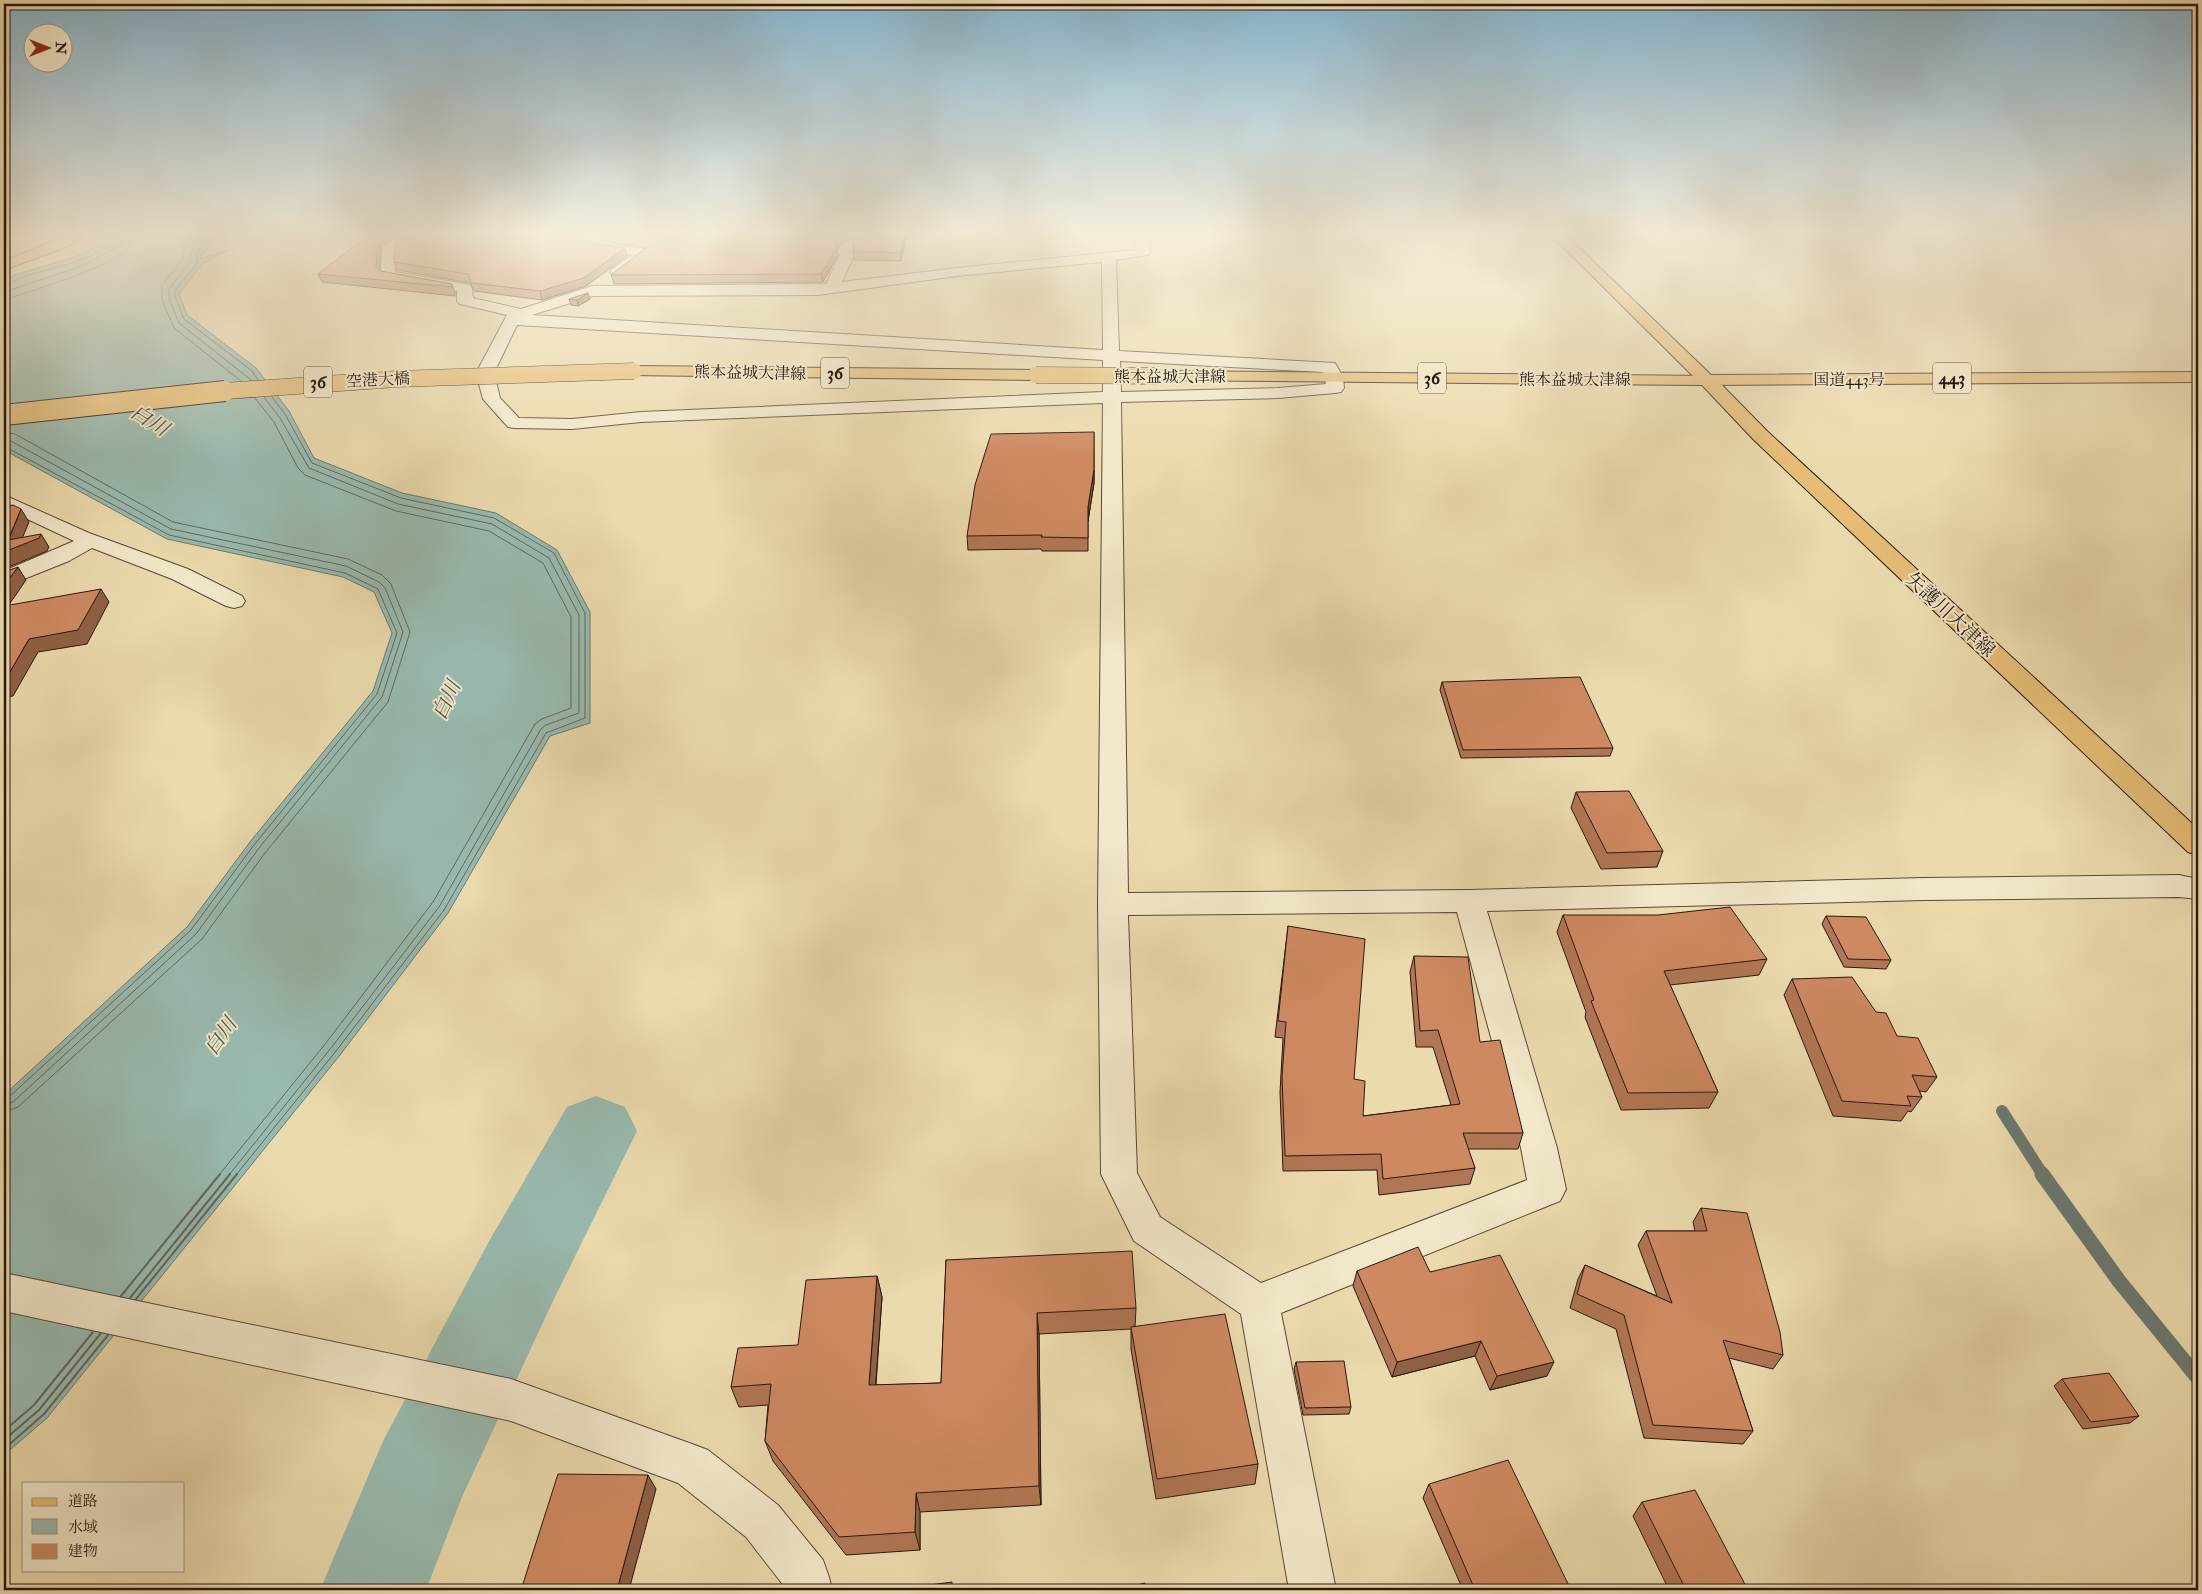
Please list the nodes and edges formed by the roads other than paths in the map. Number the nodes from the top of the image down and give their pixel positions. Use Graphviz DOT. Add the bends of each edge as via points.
graph roads {
  1 [pos="497,310"];
  2 [pos="532,310"];
  3 [pos="1110,310"];
  4 [pos="1635,310"];
  5 [pos="515,316"];
  6 [pos="1111,356"];
  7 [pos="634,371"];
  8 [pos="1334,377"];
  9 [pos="2198,377"];
  10 [pos="1707,380"];
  11 [pos="1112,397"];
  12 [pos="4,416"];
  13 [pos="4,502"];
  14 [pos="90,540"];
  15 [pos="4,580"];
  16 [pos="234,601"];
  17 [pos="2198,845"];
  18 [pos="2198,889"];
  19 [pos="1469,901"];
  20 [pos="1112,904"];
  21 [pos="4,1292"];
  22 [pos="1258,1303"];
  23 [pos="808,1590"];
  24 [pos="1312,1590"];
  1 -- 5 [label="street"];
  2 -- 5 [label="street"];
  3 -- 6 [label="street"];
  4 -- 10 [label="main road"];
  5 -- 6 [label="street" via="537,320"];
  5 -- 11 [label="street" via="485,373 492,399 514,423 572,424 641,417"];
  6 -- 8 [label="street" via="1329,367"];
  6 -- 11 [label="street"];
  7 -- 8 [label="main road, 熊本益城大津線 / 36, bridge"];
  7 -- 12 [label="main road, 空港大橋 / 36, bridge" via="496,373 321,382"];
  8 -- 10 [label="main road, 熊本益城大津線 / 36"];
  8 -- 11 [label="street" via="1335,388 1278,393"];
  9 -- 10 [label="main road, 国道443号 / 443"];
  10 -- 17 [label="main road, 矢護川大津線" via="1767,441"];
  11 -- 20 [label="street"];
  13 -- 14 [label="street"];
  14 -- 15 [label="street"];
  14 -- 16 [label="street" via="180,574"];
  18 -- 19 [label="street" via="2179,886 1924,888"];
  19 -- 20 [label="street"];
  19 -- 22 [label="street" via="1539,1148 1547,1189"];
  20 -- 22 [label="street" via="1119,1174 1147,1229"];
  21 -- 23 [label="street" via="511,1400 692,1466 762,1521 806,1577"];
  22 -- 24 [label="street"];
}
